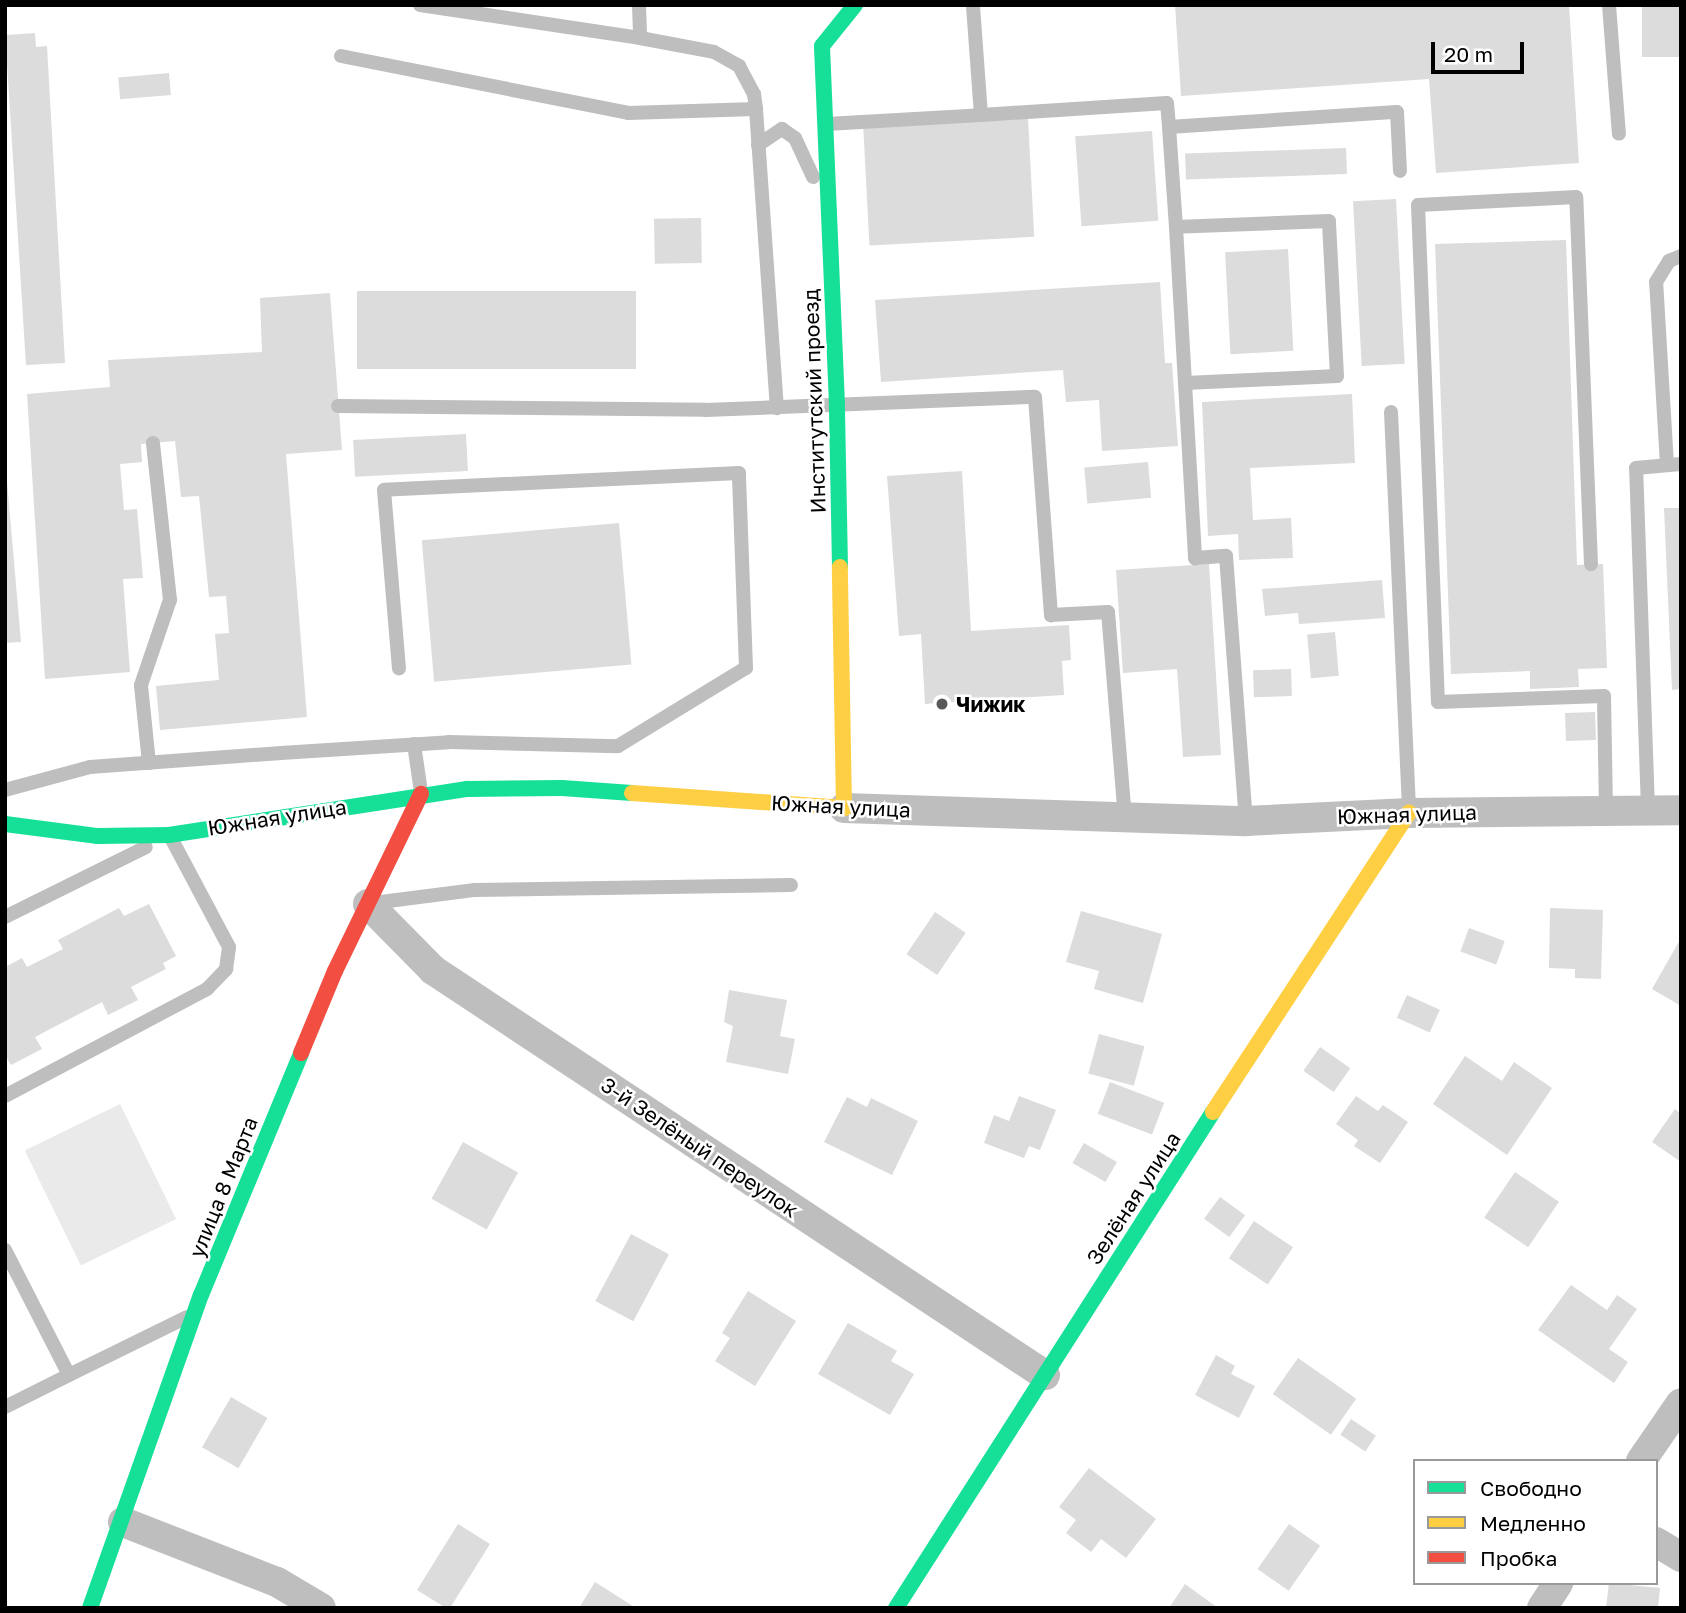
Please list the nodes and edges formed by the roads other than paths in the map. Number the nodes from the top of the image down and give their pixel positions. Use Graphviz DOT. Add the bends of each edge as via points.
graph roads {
  1 [pos="420,5"];
  2 [pos="639,5"];
  3 [pos="855,5"];
  4 [pos="973,5"];
  5 [pos="1609,5"];
  6 [pos="640,38"];
  7 [pos="341,56"];
  8 [pos="756,109"];
  9 [pos="981,115"];
  10 [pos="826,124"];
  11 [pos="1169,127"];
  12 [pos="1619,134"];
  13 [pos="758,145"];
  14 [pos="1400,171"];
  15 [pos="829,221"];
  16 [pos="1176,227"];
  17 [pos="1681,256"];
  18 [pos="1185,383"];
  19 [pos="837,405"];
  20 [pos="338,406"];
  21 [pos="777,408"];
  22 [pos="1391,412"];
  23 [pos="153,443"];
  24 [pos="1674,465"];
  25 [pos="1591,564"];
  26 [pos="399,668"];
  27 [pos="414,744"];
  28 [pos="149,763"];
  29 [pos="5,790"];
  30 [pos="421,794"];
  31 [pos="844,808"];
  32 [pos="1606,809"];
  33 [pos="1648,809"];
  34 [pos="1681,810"];
  35 [pos="1409,813"];
  36 [pos="1125,817"];
  37 [pos="1246,821"];
  38 [pos="5,824"];
  39 [pos="169,835"];
  40 [pos="791,885"];
  41 [pos="368,904"];
  42 [pos="5,917"];
  43 [pos="5,1096"];
  44 [pos="5,1250"];
  45 [pos="194,1314"];
  46 [pos="69,1375"];
  47 [pos="1045,1375"];
  48 [pos="1681,1403"];
  49 [pos="5,1407"];
  50 [pos="1642,1459"];
  51 [pos="123,1522"];
  52 [pos="1658,1543"];
  53 [pos="1681,1557"];
  54 [pos="1557,1585"];
  55 [pos="90,1608"];
  56 [pos="321,1608"];
  57 [pos="896,1608"];
  58 [pos="1542,1608"];
  1 -- 6 [label="lane"];
  2 -- 6 [label="lane"];
  3 -- 10 [label="street, Институтский проезд" via="822,46"];
  4 -- 9 [label="lane"];
  5 -- 12 [label="lane"];
  6 -- 8 [label="lane" via="728,57 747,79"];
  7 -- 8 [label="lane" via="628,113"];
  8 -- 13 [label="lane"];
  9 -- 10 [label="lane"];
  9 -- 11 [label="lane" via="1167,103"];
  10 -- 15 [label="street, Институтский проезд"];
  11 -- 14 [label="lane" via="1397,112"];
  11 -- 16 [label="lane"];
  13 -- 15 [label="lane" via="782,129 795,138"];
  13 -- 21 [label="lane"];
  15 -- 19 [label="street, Институтский проезд"];
  16 -- 18 [label="lane"];
  16 -- 18 [label="lane" via="1329,221 1337,376"];
  17 -- 24 [label="lane" via="1668,261 1656,282"];
  18 -- 37 [label="lane" via="1195,558 1226,556"];
  19 -- 21 [label="lane"];
  19 -- 31 [label="street, Институтский проезд"];
  19 -- 36 [label="lane" via="1035,397 1051,615 1108,612"];
  20 -- 21 [label="lane"];
  22 -- 35 [label="lane"];
  23 -- 28 [label="lane" via="170,600 141,685"];
  24 -- 33 [label="lane" via="1636,468"];
  25 -- 32 [label="lane" via="1576,197 1419,205 1438,702 1604,696"];
  26 -- 27 [label="lane" via="384,490 739,473 746,668 618,746"];
  27 -- 28 [label="lane"];
  27 -- 30 [label="lane"];
  28 -- 29 [label="lane" via="90,767"];
  30 -- 31 [label="street, Южная улица" via="562,788"];
  30 -- 39 [label="street, Южная улица"];
  30 -- 41 [label="street, улица 8 Марта"];
  31 -- 36 [label="street, Южная улица"];
  32 -- 33 [label="street, Южная улица"];
  32 -- 35 [label="street, Южная улица"];
  33 -- 34 [label="street, Южная улица"];
  35 -- 37 [label="street, Южная улица"];
  35 -- 47 [label="street, Зелёная улица"];
  36 -- 37 [label="street, Южная улица"];
  38 -- 39 [label="street, Южная улица" via="98,836"];
  39 -- 42 [label="lane"];
  39 -- 43 [label="lane" via="229,947 226,969 207,989"];
  40 -- 41 [label="lane" via="475,890"];
  41 -- 45 [label="street, улица 8 Марта" via="335,971"];
  41 -- 47 [label="street, 3-й Зелёный переулок" via="433,970"];
  44 -- 46 [label="lane"];
  45 -- 46 [label="lane"];
  45 -- 51 [label="street, улица 8 Марта"];
  46 -- 49 [label="lane"];
  47 -- 57 [label="street, Зелёная улица"];
  48 -- 50 [label="street"];
  51 -- 55 [label="street, улица 8 Марта"];
  51 -- 56 [label="street" via="277,1582"];
  52 -- 53 [label="street"];
  54 -- 58 [label="street"];
}
